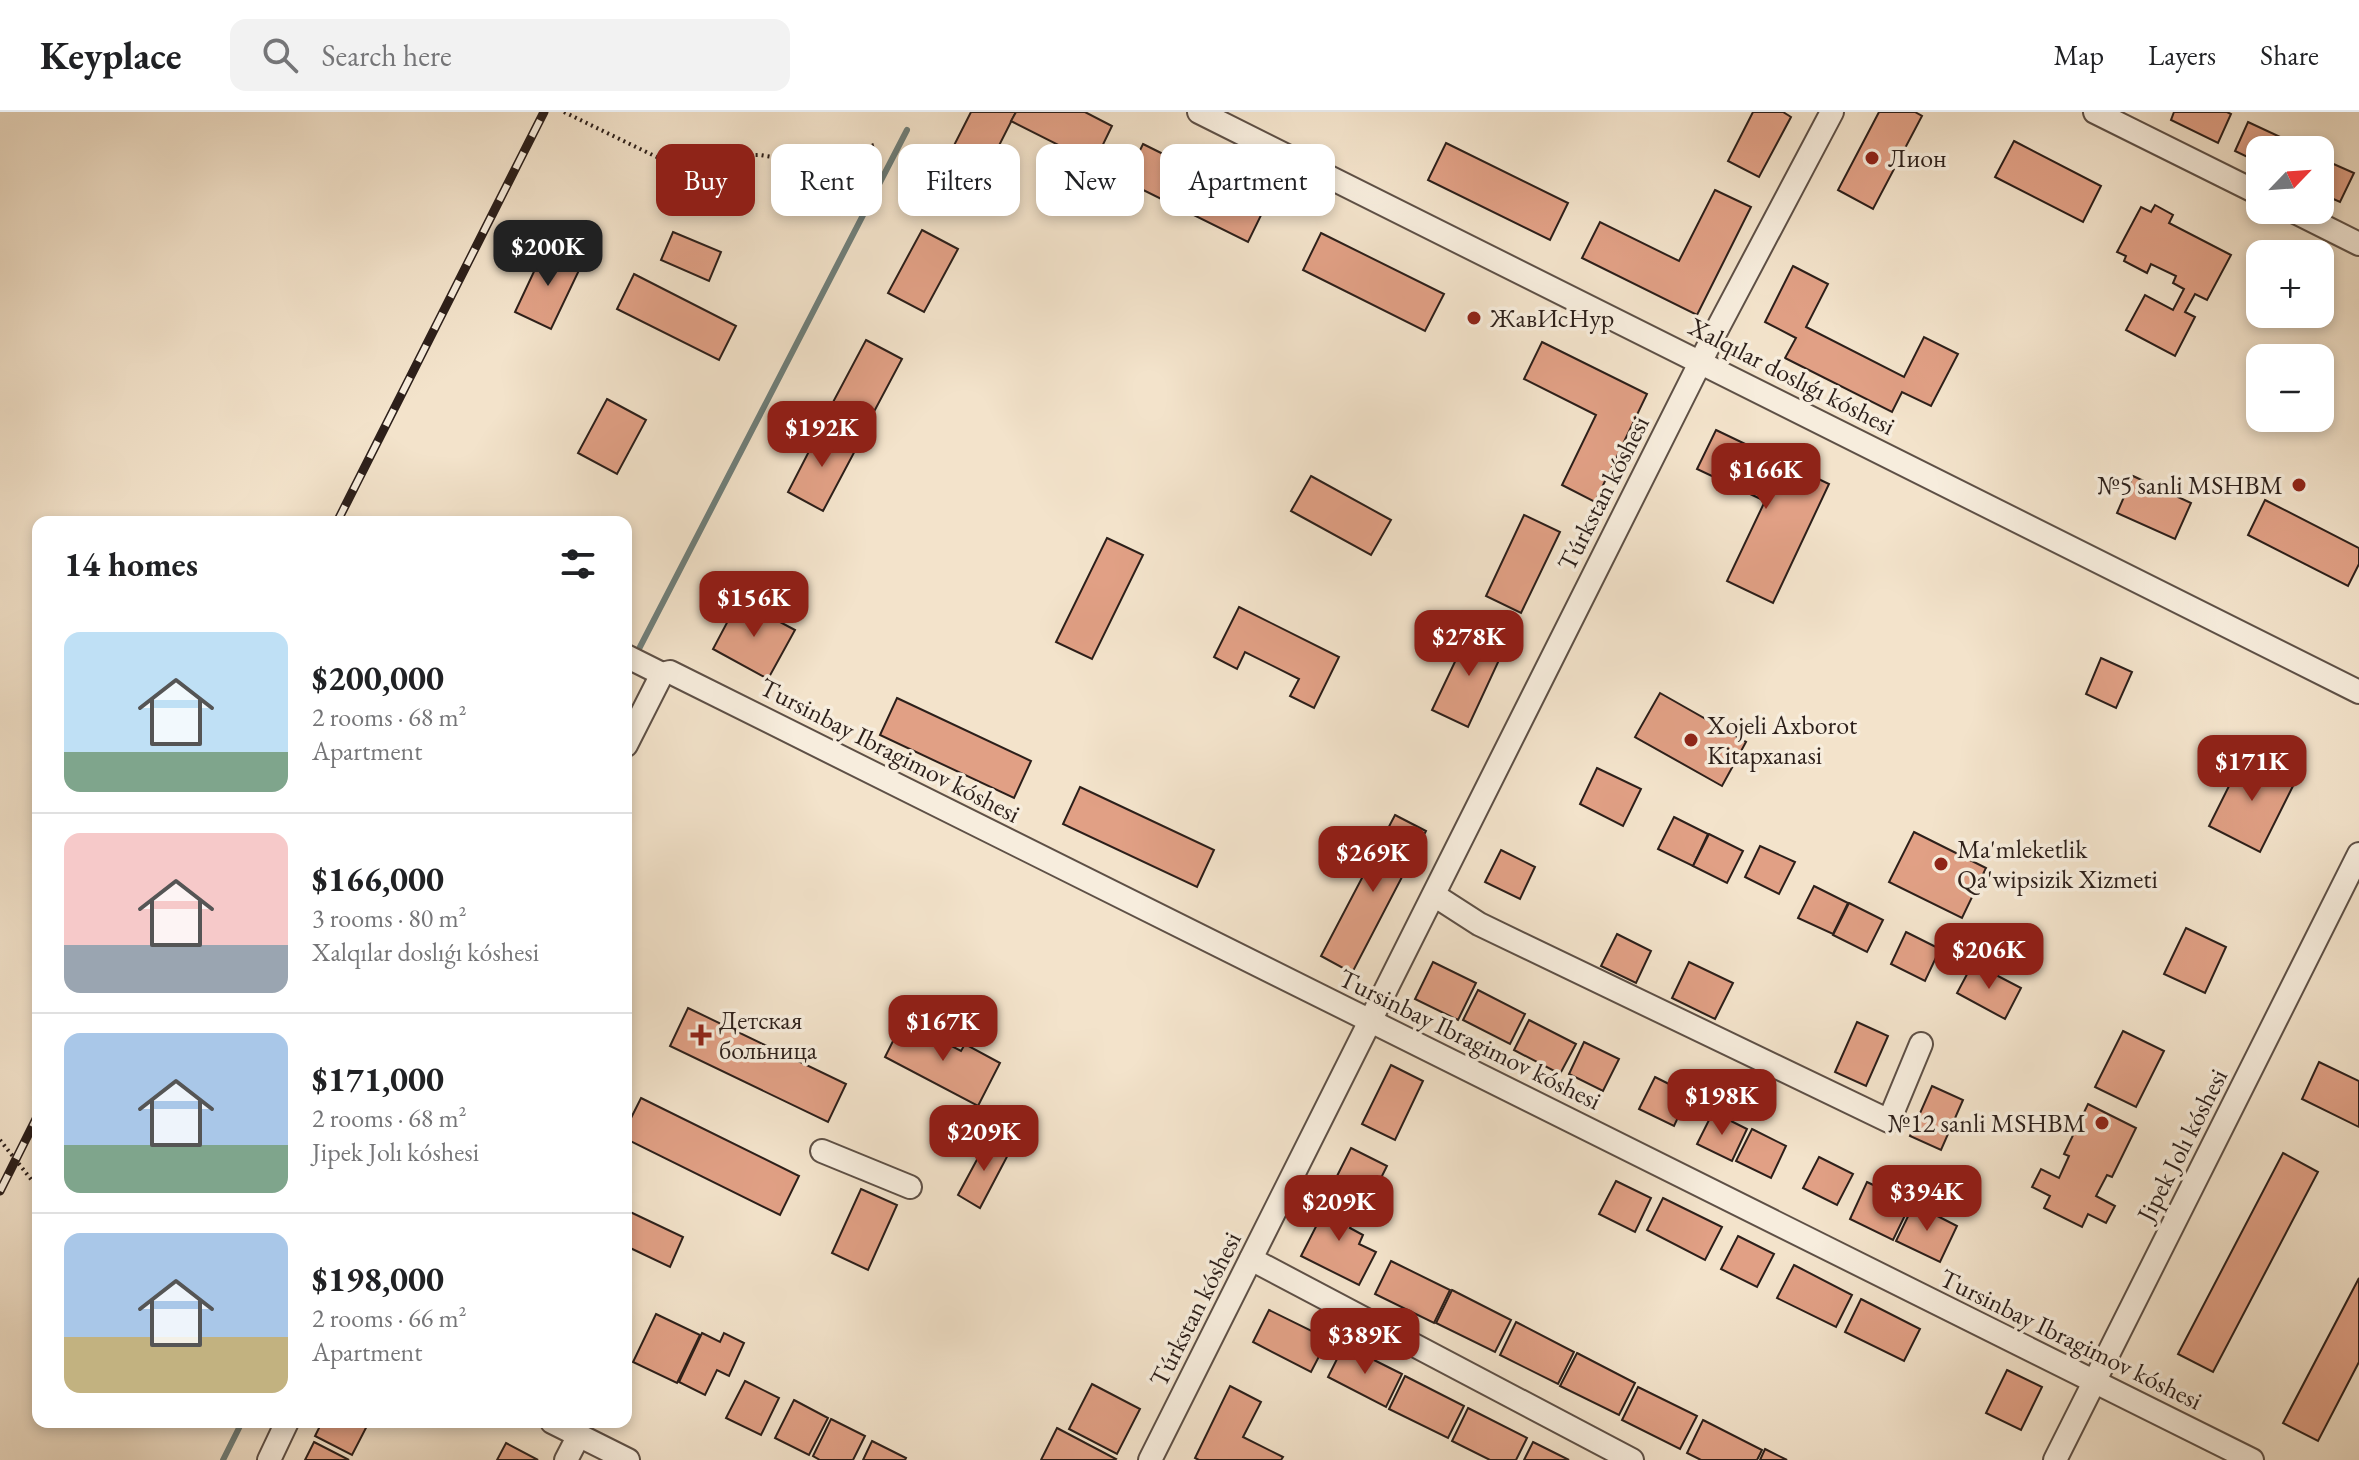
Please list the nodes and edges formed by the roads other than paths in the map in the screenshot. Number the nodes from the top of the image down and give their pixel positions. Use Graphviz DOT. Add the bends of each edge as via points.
graph roads {
  1 [pos="1199,112"];
  2 [pos="1832,112"];
  3 [pos="2095,112"];
  4 [pos="2246,187"];
  5 [pos="2319,224"];
  6 [pos="2359,244"];
  7 [pos="1700,362"];
  8 [pos="632,659"];
  9 [pos="662,674"];
  10 [pos="2359,692"];
  11 [pos="632,733"];
  12 [pos="2359,854"];
  13 [pos="1434,895"];
  14 [pos="1371,1021"];
  15 [pos="1921,1044"];
  16 [pos="822,1151"];
  17 [pos="910,1187"];
  18 [pos="1251,1259"];
  19 [pos="2094,1382"];
  20 [pos="284,1428"];
  21 [pos="564,1428"];
  22 [pos="579,1435"];
  23 [pos="269,1460"];
  24 [pos="566,1460"];
  25 [pos="628,1460"];
  26 [pos="1150,1460"];
  27 [pos="1632,1460"];
  28 [pos="2055,1460"];
  29 [pos="2252,1460"];
  1 -- 7 [label="street, Xalqılar doslıǵı kóshesi"];
  2 -- 7 [label="street, Túrkstan kóshesi"];
  3 -- 4 [label="street"];
  5 -- 6 [label="street"];
  7 -- 10 [label="street, Xalqılar doslıǵı kóshesi"];
  7 -- 13 [label="street, Túrkstan kóshesi"];
  8 -- 9 [label="street, Tursinbay Ibragimov kóshesi"];
  9 -- 11 [label="street"];
  9 -- 14 [label="street, Tursinbay Ibragimov kóshesi" via="670,672"];
  12 -- 19 [label="street, Jipek Jolı kóshesi"];
  13 -- 14 [label="street, Túrkstan kóshesi"];
  13 -- 15 [label="street" via="1479,924 1889,1121"];
  14 -- 18 [label="street, Túrkstan kóshesi"];
  14 -- 19 [label="street, Tursinbay Ibragimov kóshesi"];
  16 -- 17 [label="street"];
  18 -- 26 [label="street, Túrkstan kóshesi"];
  18 -- 27 [label="street"];
  19 -- 28 [label="street, Jipek Jolı kóshesi"];
  19 -- 29 [label="street, Tursinbay Ibragimov kóshesi"];
  20 -- 23 [label="street"];
  21 -- 22 [label="street"];
  22 -- 24 [label="street"];
  22 -- 25 [label="street"];
}
